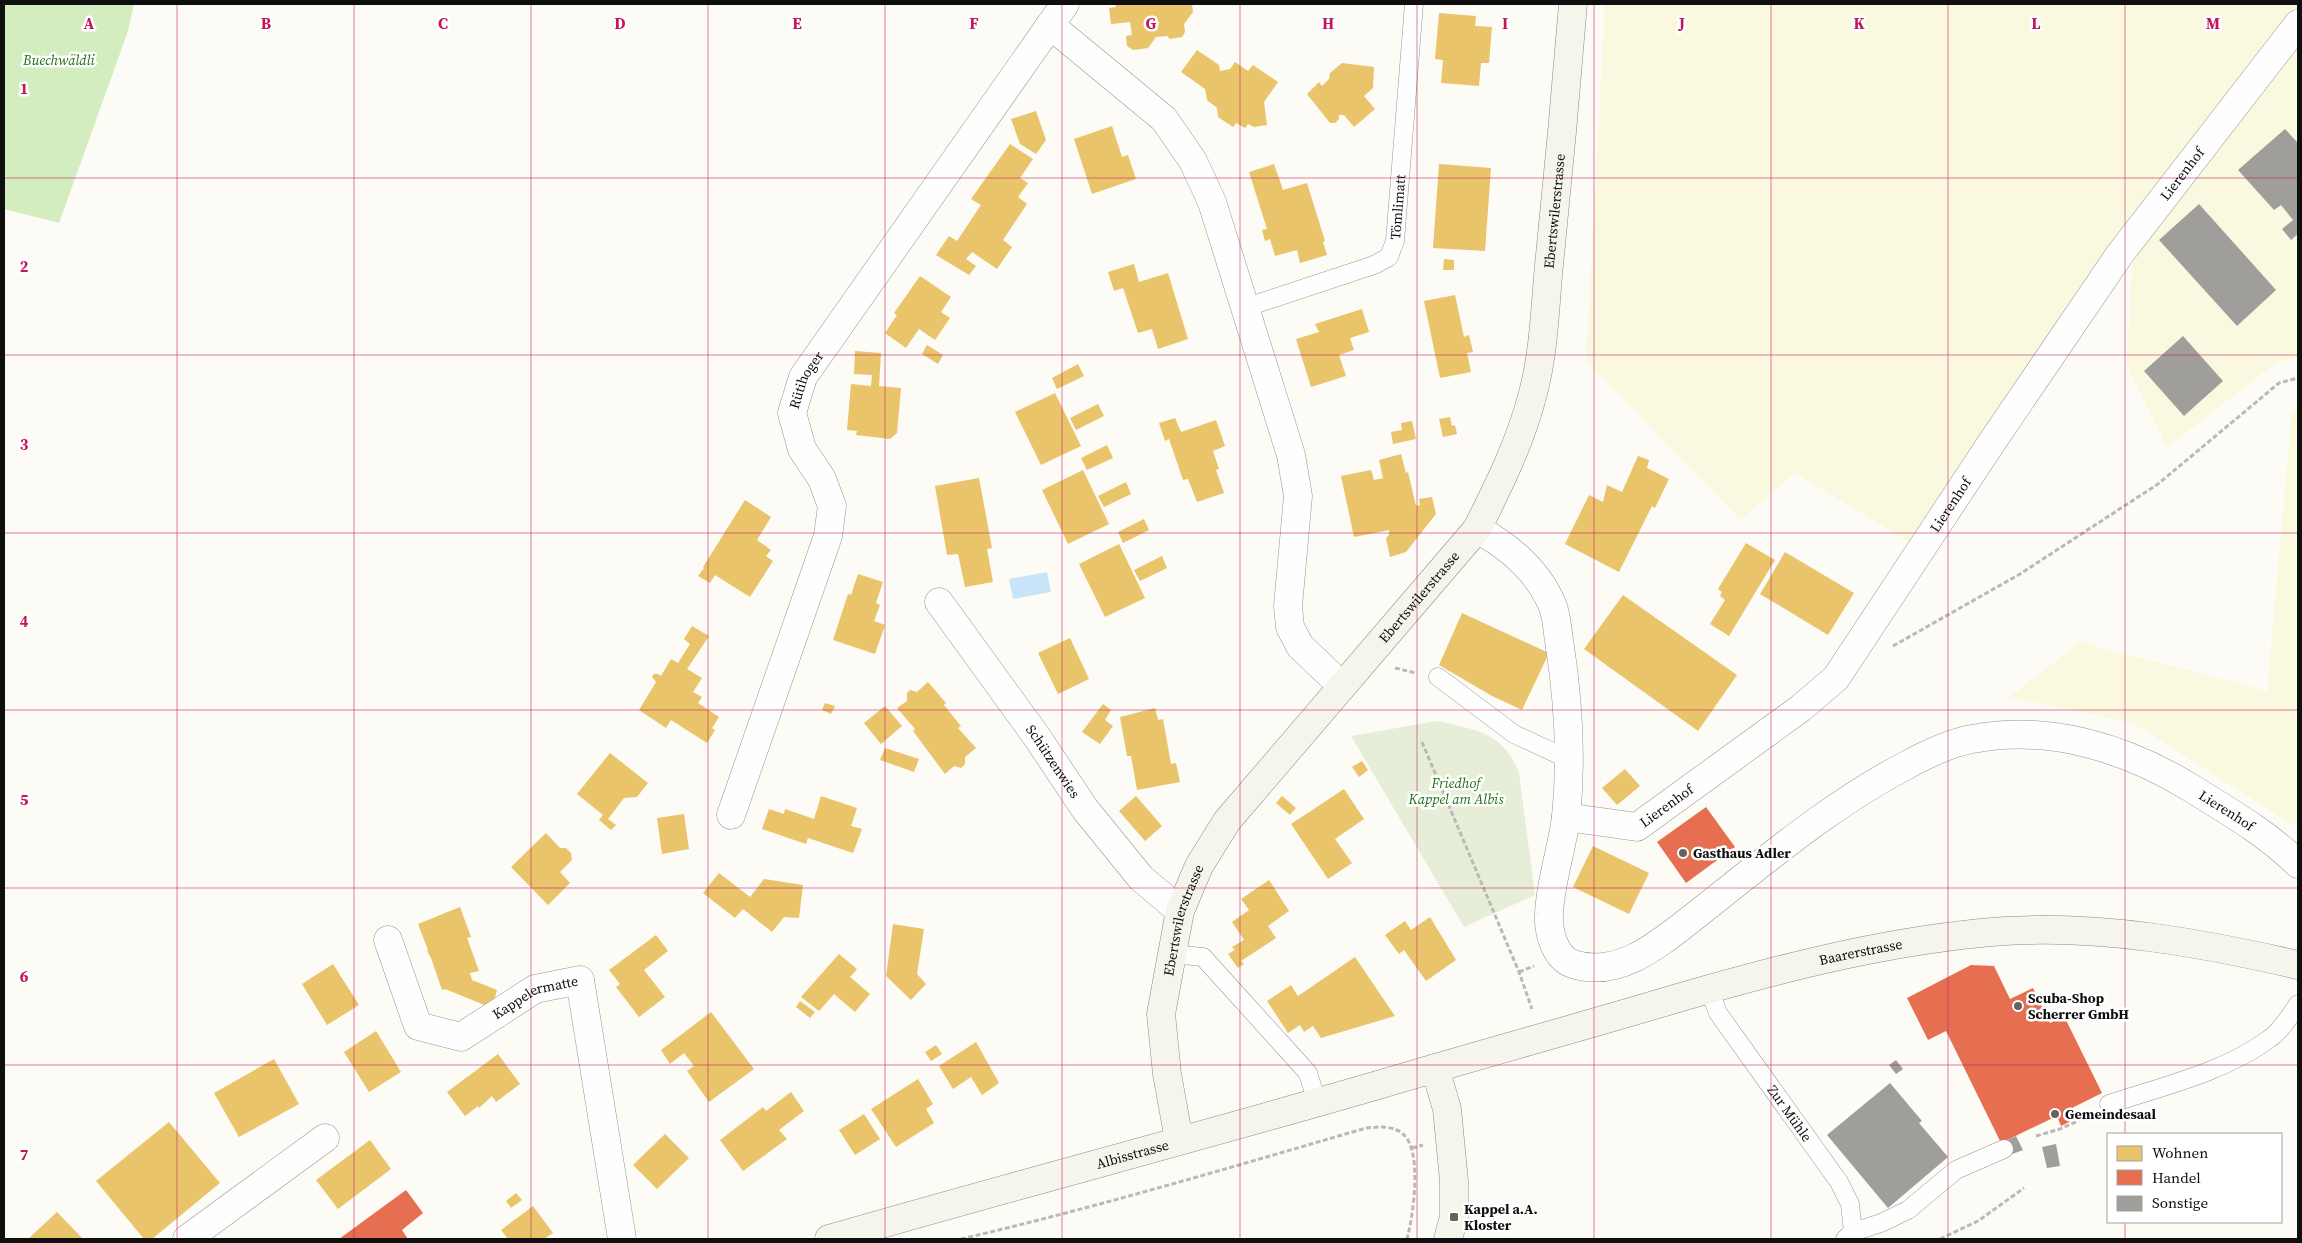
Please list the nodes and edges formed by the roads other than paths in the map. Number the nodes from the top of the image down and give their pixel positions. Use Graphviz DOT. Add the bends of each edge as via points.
graph roads {
  1 [pos="1414,4"];
  2 [pos="1573,4"];
  3 [pos="1058,14"];
  4 [pos="2298,24"];
  5 [pos="1244,308"];
  6 [pos="1477,529"];
  7 [pos="939,602"];
  8 [pos="1438,677"];
  9 [pos="1342,686"];
  10 [pos="1568,758"];
  11 [pos="731,815"];
  12 [pos="1566,817"];
  13 [pos="2298,864"];
  14 [pos="1180,911"];
  15 [pos="388,940"];
  16 [pos="1171,954"];
  17 [pos="2298,965"];
  18 [pos="1709,989"];
  19 [pos="2298,1004"];
  20 [pos="1435,1068"];
  21 [pos="1317,1102"];
  22 [pos="2109,1104"];
  23 [pos="325,1138"];
  24 [pos="1179,1140"];
  25 [pos="2004,1149"];
  26 [pos="1849,1235"];
  27 [pos="187,1239"];
  28 [pos="622,1239"];
  29 [pos="829,1239"];
  30 [pos="1448,1239"];
  1 -- 5 [label="lane, Tömlimatt" via="1395,241 1389,257 1374,266"];
  2 -- 6 [label="street, Ebertswilerstrasse" via="1534,391 1501,483"];
  3 -- 5 [label="street" via="1164,119 1194,162 1212,202"];
  3 -- 11 [label="street, Rütihoger" via="803,377 792,413 802,449 822,479 832,506 828,536"];
  4 -- 12 [label="street, Lierenhof" via="2120,254 1836,678 1801,708 1637,827"];
  5 -- 9 [label="street" via="1291,455 1298,496 1288,606 1290,627 1300,646"];
  6 -- 9 [label="street, Ebertswilerstrasse"];
  6 -- 10 [label="street, Lierenhof" via="1514,551 1535,575 1553,608 1562,663"];
  7 -- 14 [label="street, Schützenwies" via="1086,809 1141,878"];
  8 -- 10 [label="lane" via="1514,734"];
  9 -- 14 [label="street, Ebertswilerstrasse" via="1227,821 1199,866"];
  10 -- 12 [label="street, Lierenhof"];
  12 -- 13 [label="street, Lierenhof" via="1549,915 1552,938 1559,954 1569,963 1588,968 1606,967 1646,952 1818,820 1881,778 1915,760 1970,739 2021,734 2074,740 2118,751 2172,776 2224,808 2285,851"];
  14 -- 16 [label="street, Ebertswilerstrasse"];
  15 -- 28 [label="street, Kappelermatte" via="418,1026 461,1036 535,989 580,980"];
  16 -- 21 [label="lane" via="1203,957 1308,1073"];
  16 -- 24 [label="street, Ebertswilerstrasse" via="1161,1014 1167,1074"];
  17 -- 18 [label="street, Baarerstrasse" via="2234,950 2152,937 2070,931 2007,931 1917,940 1823,958"];
  18 -- 20 [label="street, Baarerstrasse"];
  18 -- 26 [label="lane, Zur Mühle" via="1718,1013 1839,1182 1850,1204"];
  19 -- 22 [label="lane" via="2270,1038 2248,1052 2207,1071"];
  20 -- 21 [label="street, Albisstrasse"];
  20 -- 30 [label="street" via="1447,1109 1454,1181 1454,1217"];
  21 -- 24 [label="street, Albisstrasse"];
  23 -- 27 [label="street"];
  24 -- 29 [label="street, Albisstrasse"];
  25 -- 26 [label="lane" via="1956,1170 1908,1210"];
}
